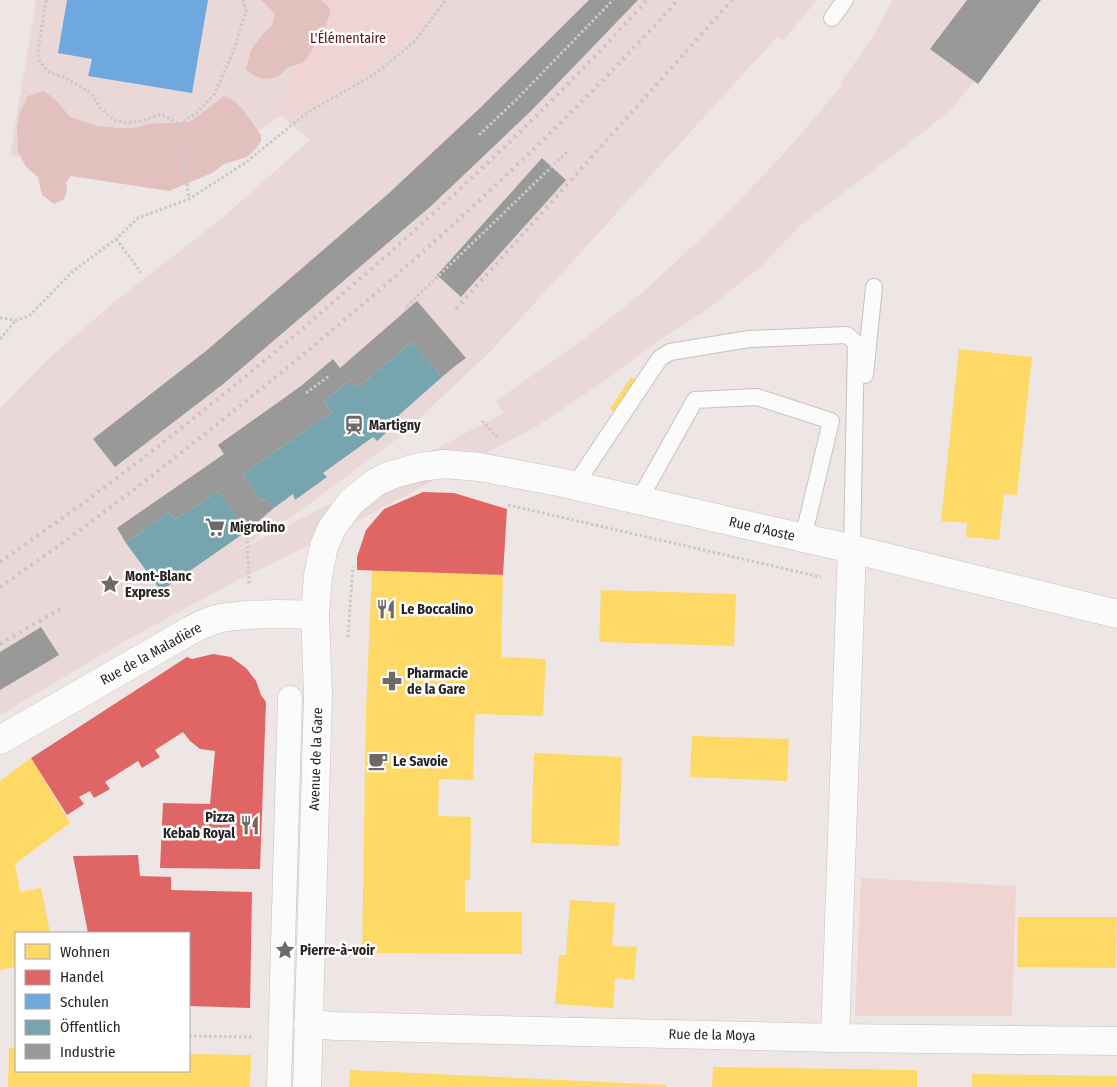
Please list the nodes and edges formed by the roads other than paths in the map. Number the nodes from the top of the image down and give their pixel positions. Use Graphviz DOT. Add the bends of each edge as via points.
graph roads {
  1 [pos="845,0"];
  2 [pos="832,18"];
  3 [pos="874,287"];
  4 [pos="405,470"];
  5 [pos="575,486"];
  6 [pos="638,500"];
  7 [pos="803,538"];
  8 [pos="852,549"];
  9 [pos="1117,614"];
  10 [pos="315,615"];
  11 [pos="290,698"];
  12 [pos="0,740"];
  13 [pos="308,1024"];
  14 [pos="835,1038"];
  15 [pos="1117,1041"];
  16 [pos="280,1087"];
  17 [pos="307,1087"];
  1 -- 2 [label="lane"];
  3 -- 8 [label="lane" via="851,520"];
  4 -- 5 [label="street, Rue d'Aoste" via="463,465"];
  4 -- 10 [label="street, Avenue de la Gare" via="376,482 341,513 320,559"];
  5 -- 6 [label="street, Rue d'Aoste"];
  5 -- 8 [label="lane"];
  5 -- 8 [label="lane" via="660,358 670,352 749,339 847,335 856,343"];
  6 -- 7 [label="street, Rue d'Aoste"];
  6 -- 7 [label="lane" via="694,400 758,397 831,421"];
  7 -- 8 [label="street, Rue d'Aoste"];
  8 -- 9 [label="street, Rue d'Aoste"];
  8 -- 14 [label="street"];
  10 -- 12 [label="street, Rue de la Maladière" via="269,614 227,617 209,622"];
  10 -- 13 [label="street, Avenue de la Gare" via="318,695"];
  11 -- 16 [label="street"];
  13 -- 14 [label="street, Rue de la Moya"];
  13 -- 17 [label="street, Avenue de la Gare"];
  14 -- 15 [label="street, Rue de la Moya"];
}
